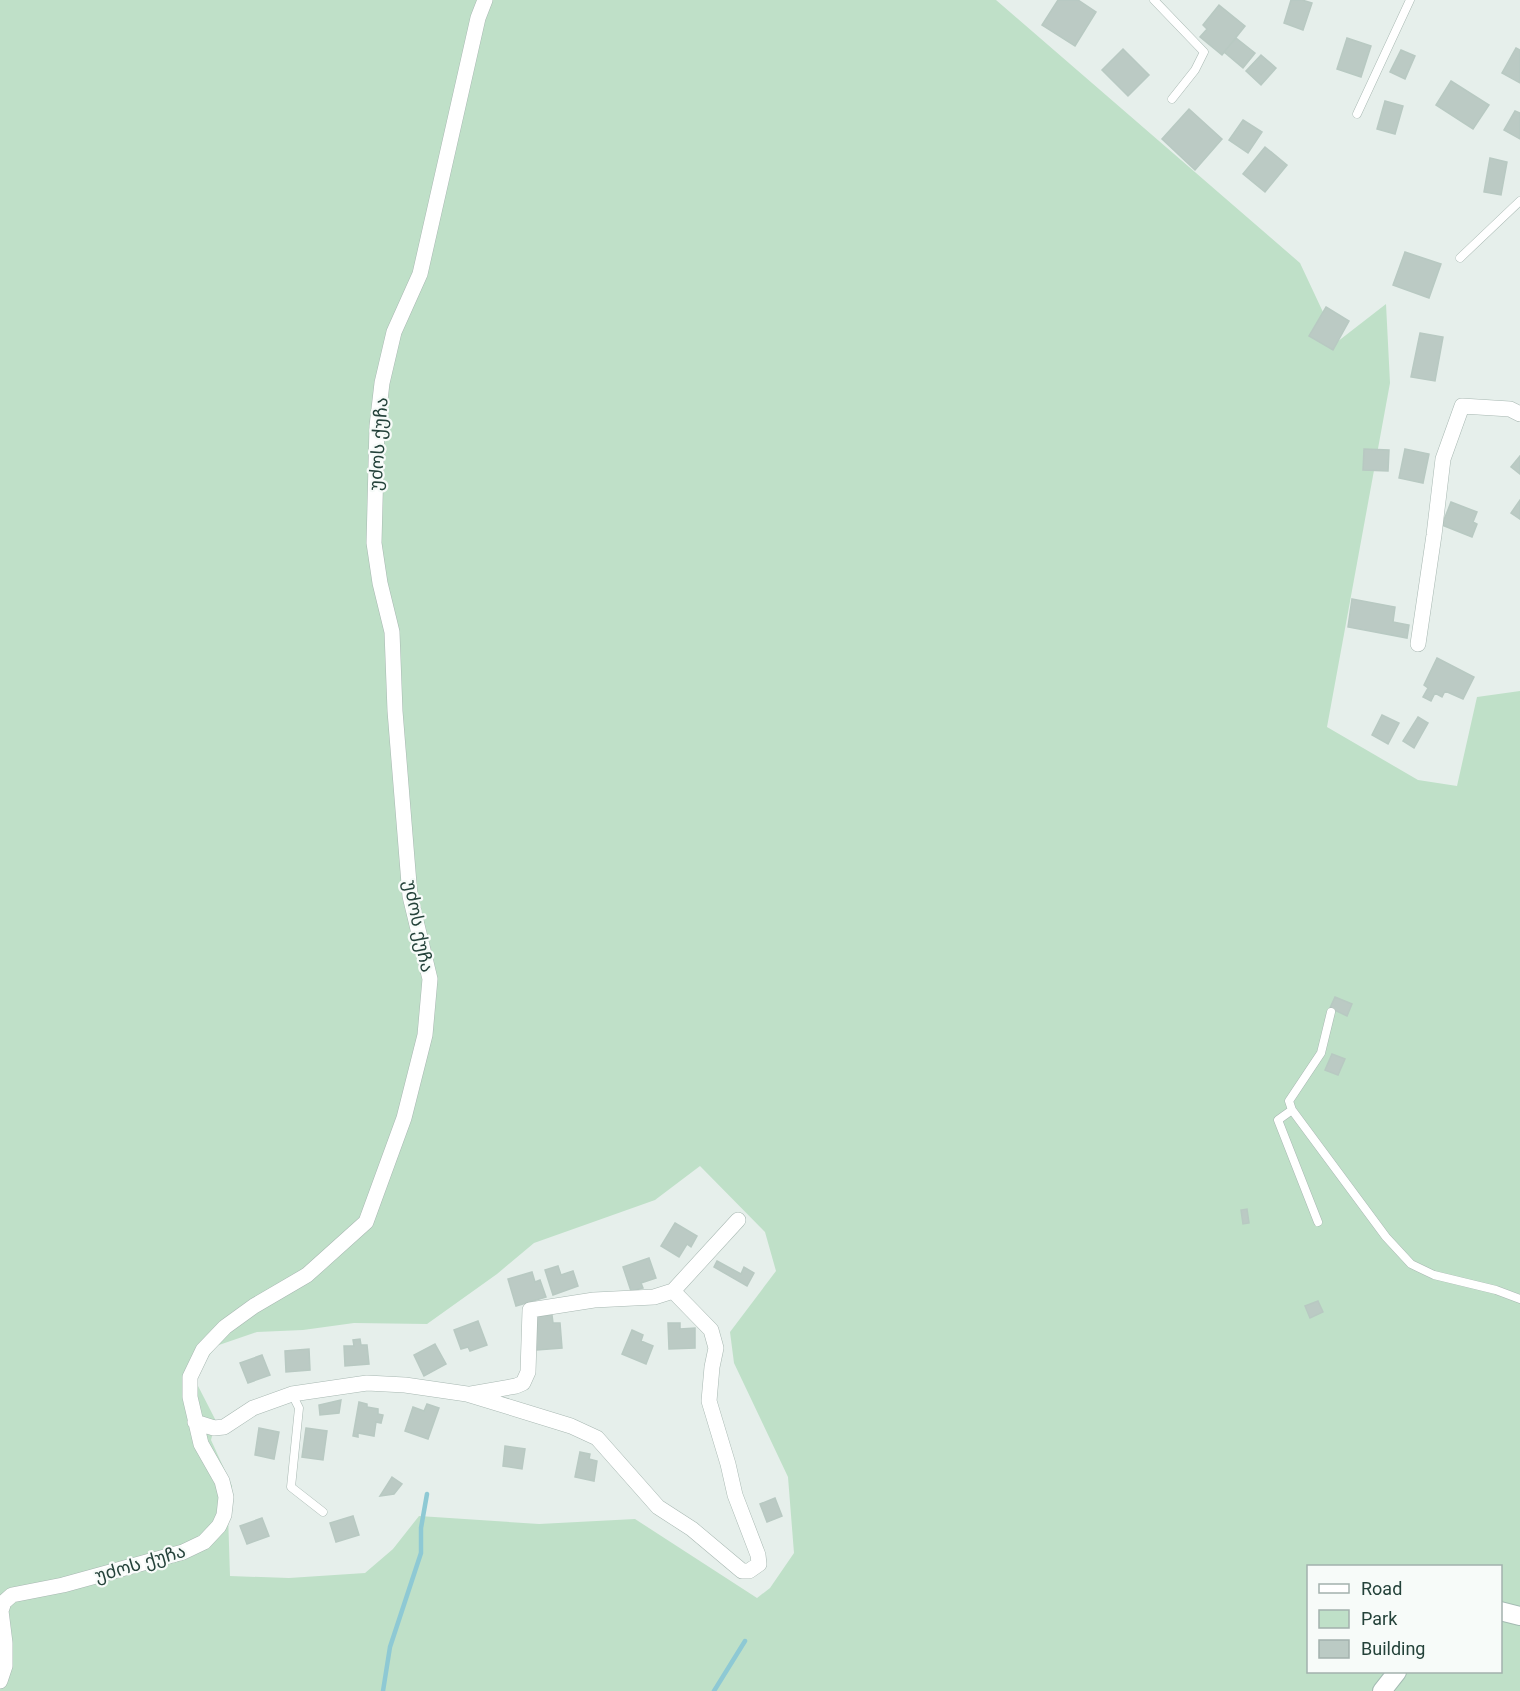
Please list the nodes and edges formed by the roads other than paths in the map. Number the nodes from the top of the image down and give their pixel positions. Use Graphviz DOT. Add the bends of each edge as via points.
graph roads {
  1 [pos="485,0"];
  2 [pos="1154,0"];
  3 [pos="1410,0"];
  4 [pos="1172,99"];
  5 [pos="1357,114"];
  6 [pos="1520,201"];
  7 [pos="1460,258"];
  8 [pos="1520,414"];
  9 [pos="1418,644"];
  10 [pos="1331,1012"];
  11 [pos="1292,1110"];
  12 [pos="738,1220"];
  13 [pos="1318,1222"];
  14 [pos="673,1291"];
  15 [pos="1520,1299"];
  16 [pos="292,1394"];
  17 [pos="467,1394"];
  18 [pos="195,1422"];
  19 [pos="323,1512"];
  20 [pos="1502,1612"];
  21 [pos="1520,1616"];
  22 [pos="1396,1673"];
  23 [pos="0,1681"];
  24 [pos="1382,1691"];
  1 -- 18 [label="street, უძოს ქუჩა" via="420,274 394,332 377,426 374,543 392,632 410,896 430,979 425,1035 404,1118 366,1222 307,1275 254,1306 225,1327 203,1350 190,1377"];
  2 -- 4 [label="lane" via="1203,52 1195,70"];
  3 -- 5 [label="lane"];
  6 -- 7 [label="lane"];
  8 -- 9 [label="street" via="1510,409 1462,406 1443,459"];
  10 -- 11 [label="lane" via="1321,1053 1289,1101"];
  11 -- 13 [label="lane" via="1278,1120"];
  11 -- 15 [label="lane" via="1386,1237 1412,1264 1434,1275"];
  12 -- 14 [label="street"];
  14 -- 17 [label="street" via="654,1297 594,1300 530,1310 528,1372 523,1383"];
  14 -- 17 [label="street" via="711,1330 716,1347 709,1401 735,1495 758,1555 759,1564 749,1571 742,1571 692,1528 658,1507 597,1438 571,1426"];
  16 -- 17 [label="street" via="367,1383"];
  16 -- 18 [label="street" via="253,1408 224,1427"];
  16 -- 19 [label="lane" via="299,1408 291,1486"];
  18 -- 23 [label="street, უძოს ქუჩა" via="226,1497 219,1526 204,1542 183,1552 63,1585 12,1594 1,1611 5,1666"];
  20 -- 21 [label="main road"];
  22 -- 24 [label="main road"];
}
